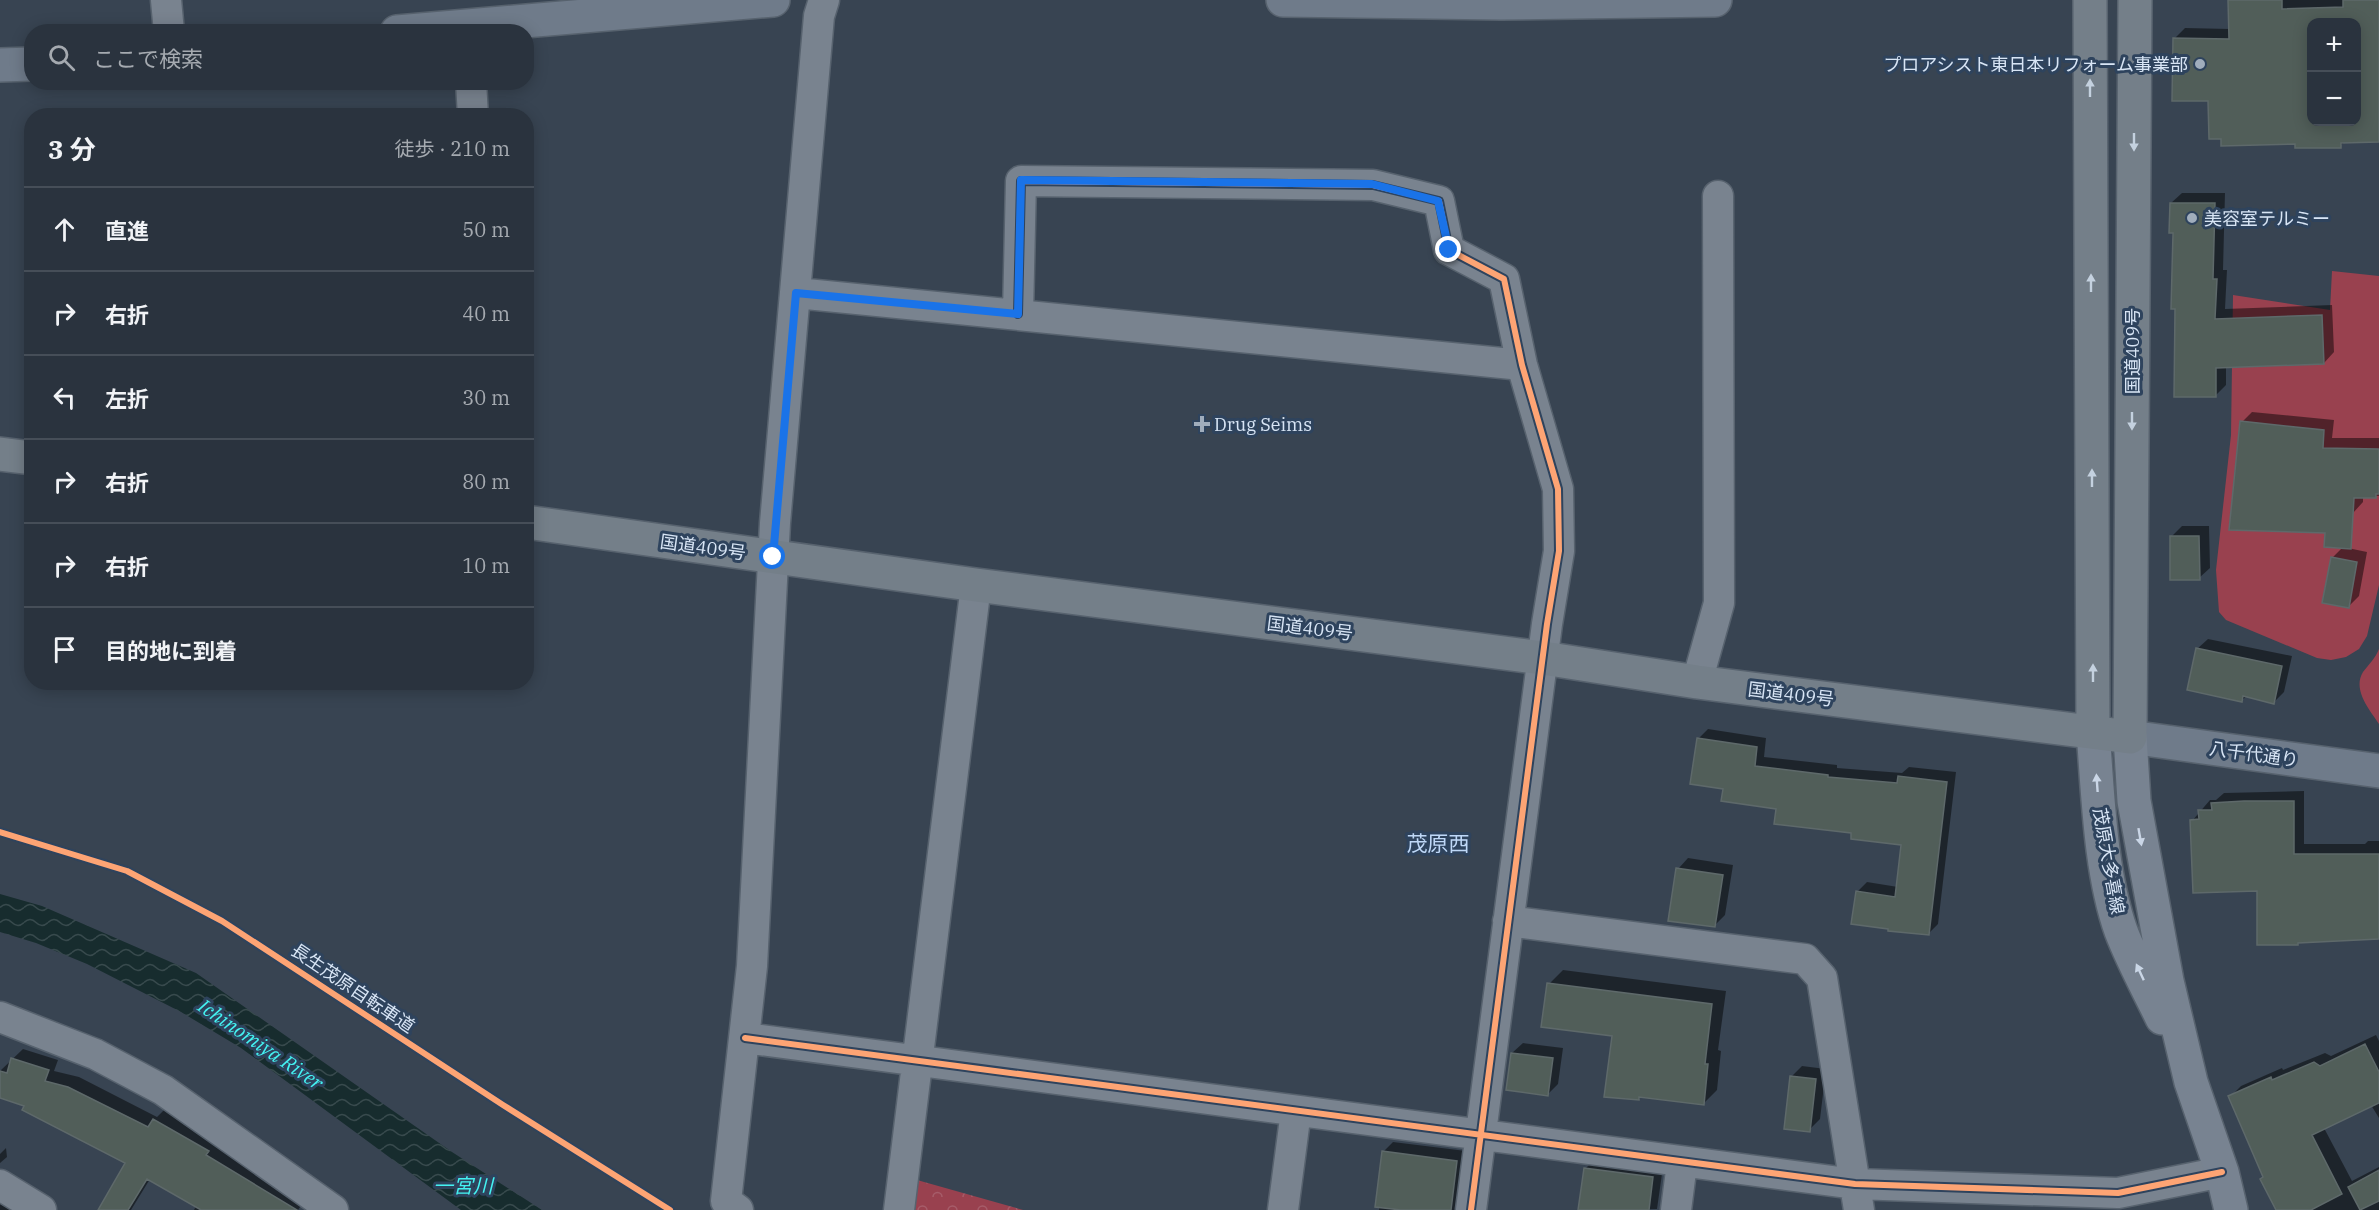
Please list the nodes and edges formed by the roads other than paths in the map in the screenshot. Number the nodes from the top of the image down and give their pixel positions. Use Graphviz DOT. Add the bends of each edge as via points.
graph roads {
  1 [pos="166,0"];
  2 [pos="773,0"];
  3 [pos="824,0"];
  4 [pos="1283,0"];
  5 [pos="1715,0"];
  6 [pos="2090,0"];
  7 [pos="2135,0"];
  8 [pos="169,24"];
  9 [pos="512,24"];
  10 [pos="24,64"];
  11 [pos="0,65"];
  12 [pos="471,90"];
  13 [pos="473,108"];
  14 [pos="1718,196"];
  15 [pos="796,293"];
  16 [pos="1018,314"];
  17 [pos="1522,365"];
  18 [pos="0,454"];
  19 [pos="24,457"];
  20 [pos="534,523"];
  21 [pos="773,557"];
  22 [pos="976,585"];
  23 [pos="1543,657"];
  24 [pos="1697,682"];
  25 [pos="2093,732"];
  26 [pos="2130,737"];
  27 [pos="2379,771"];
  28 [pos="1508,921"];
  29 [pos="0,1017"];
  30 [pos="745,1038"];
  31 [pos="917,1060"];
  32 [pos="2191,1082"];
  33 [pos="1296,1110"];
  34 [pos="1481,1136"];
  35 [pos="1682,1162"];
  36 [pos="2222,1172"];
  37 [pos="0,1185"];
  38 [pos="1857,1197"];
  39 [pos="2120,1202"];
  40 [pos="35,1208"];
  41 [pos="333,1210"];
  42 [pos="738,1210"];
  43 [pos="899,1210"];
  44 [pos="1283,1210"];
  45 [pos="1471,1210"];
  46 [pos="1676,1210"];
  47 [pos="2230,1210"];
  1 -- 8 [label="street"];
  2 -- 9 [label="street"];
  3 -- 15 [label="street" via="819,16"];
  4 -- 5 [label="street"];
  25 -- 6 [label="highway, one-way"];
  7 -- 26 [label="highway, 国道409号, one-way"];
  10 -- 11 [label="street"];
  12 -- 13 [label="street"];
  14 -- 24 [label="street" via="1719,603"];
  15 -- 16 [label="street"];
  15 -- 21 [label="street"];
  16 -- 17 [label="street"];
  16 -- 17 [label="street" via="1021,180 1372,184 1438,201 1449,250 1504,279"];
  17 -- 23 [label="street" via="1558,489 1559,551"];
  18 -- 19 [label="highway"];
  20 -- 21 [label="highway, 国道409号"];
  21 -- 22 [label="highway, 国道409号"];
  21 -- 30 [label="street"];
  22 -- 23 [label="highway, 国道409号"];
  22 -- 31 [label="street"];
  23 -- 24 [label="highway, 国道409号"];
  23 -- 28 [label="street"];
  24 -- 25 [label="highway, 国道409号"];
  25 -- 26 [label="highway, 国道409号"];
  32 -- 25 [label="main road, 茂原大多喜線, one-way" via="2121,930 2108,882"];
  26 -- 27 [label="street, 八千代通り"];
  26 -- 32 [label="main road, 茂原大多喜線, one-way" via="2134,801 2148,887"];
  28 -- 34 [label="street"];
  28 -- 38 [label="street" via="1805,959 1822,978"];
  29 -- 41 [label="street" via="95,1054 163,1090"];
  30 -- 31 [label="street"];
  30 -- 42 [label="street" via="726,1201"];
  31 -- 33 [label="street"];
  31 -- 43 [label="street"];
  32 -- 36 [label="main road, 茂原大多喜線"];
  33 -- 34 [label="street"];
  33 -- 44 [label="street"];
  34 -- 35 [label="street"];
  34 -- 45 [label="street"];
  35 -- 38 [label="street"];
  35 -- 46 [label="street"];
  36 -- 39 [label="street"];
  36 -- 47 [label="main road, 茂原大多喜線"];
  37 -- 40 [label="street"];
  38 -- 39 [label="street"];
}
